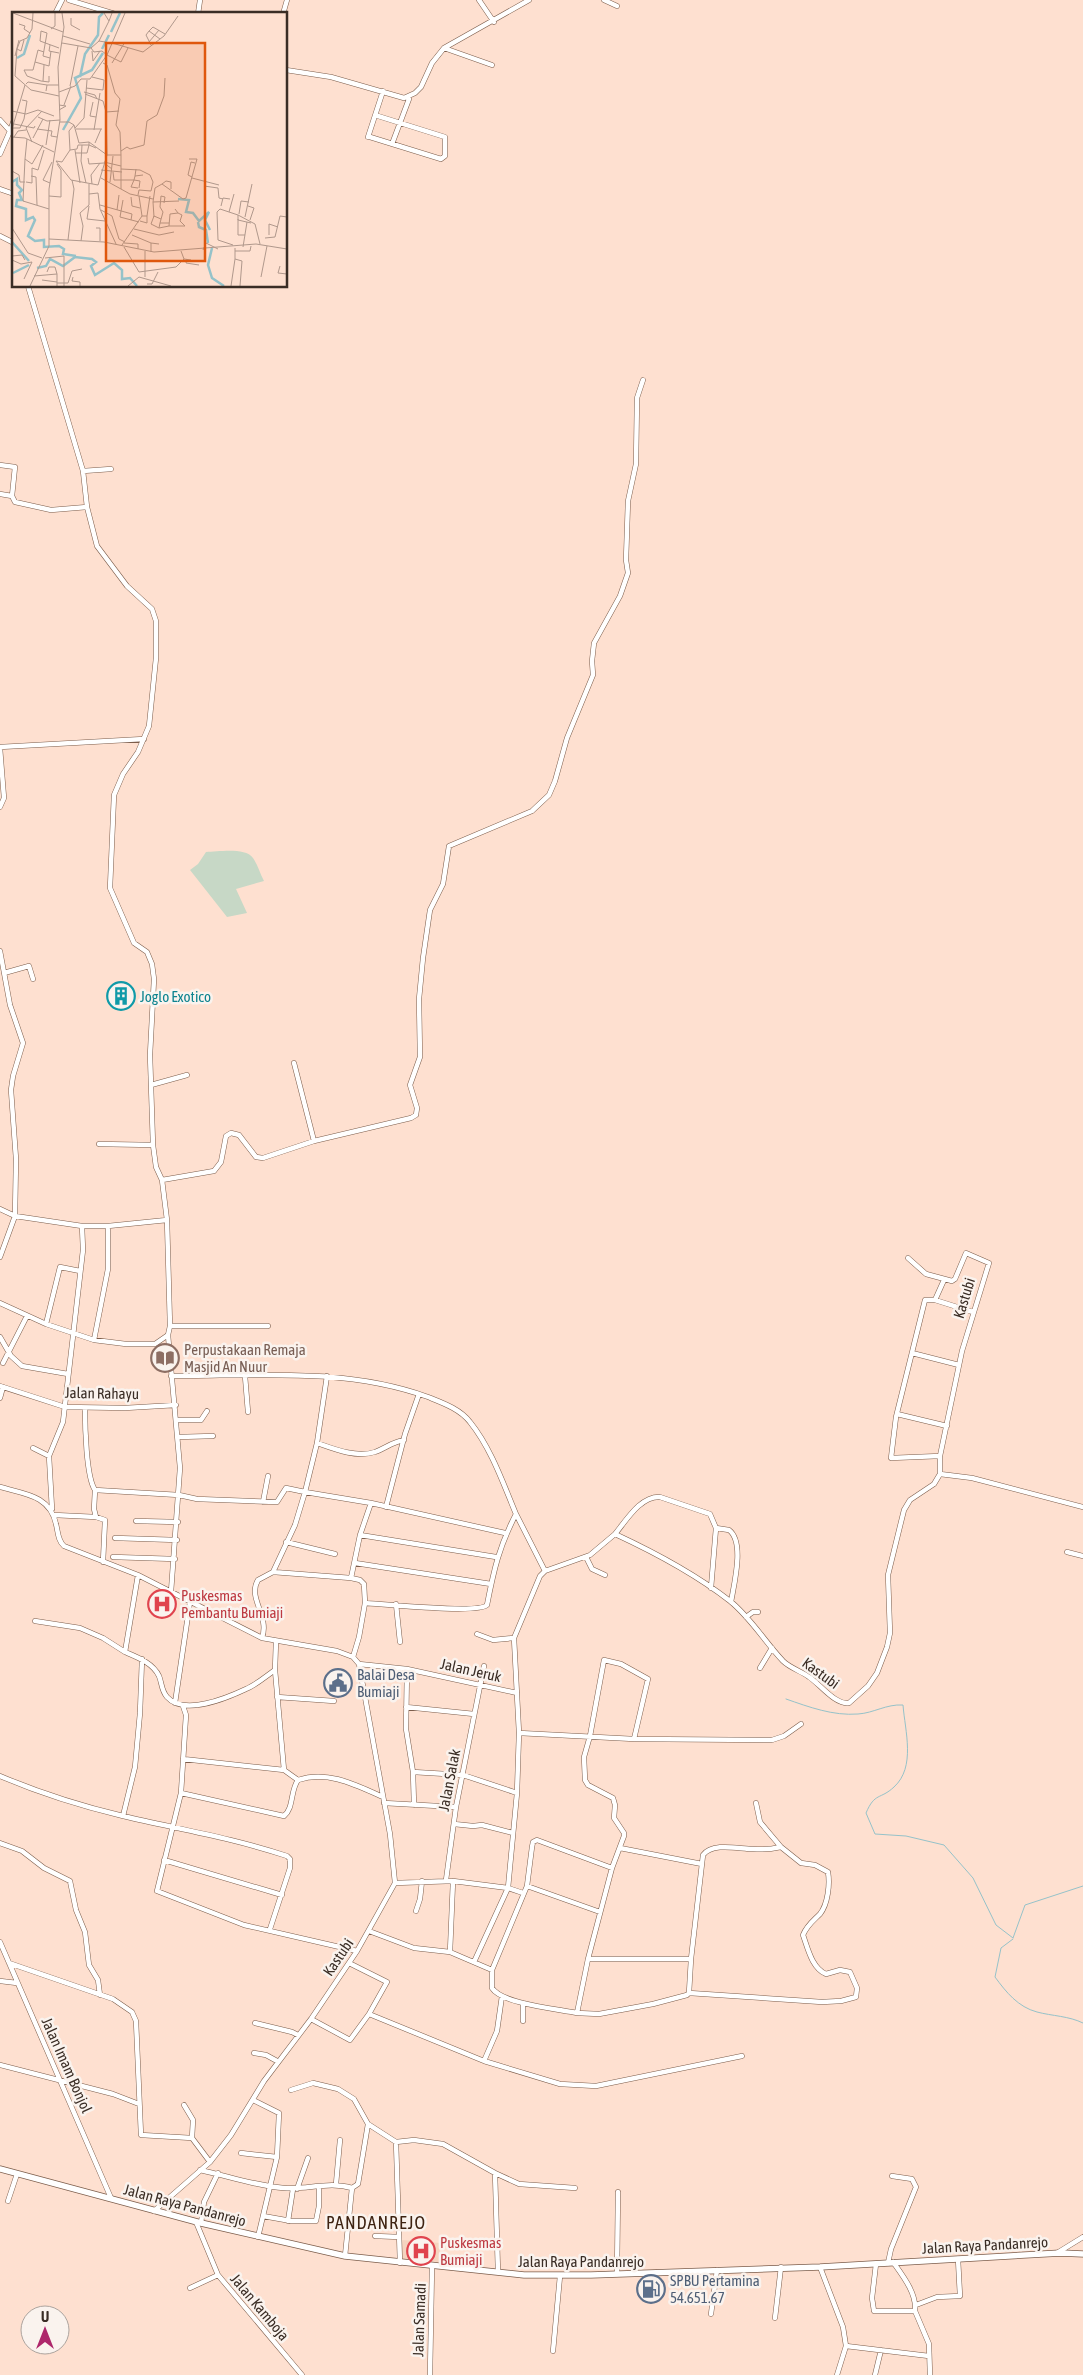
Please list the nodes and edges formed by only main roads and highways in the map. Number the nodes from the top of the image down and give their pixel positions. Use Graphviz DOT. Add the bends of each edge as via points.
graph roads {
  1 [pos="0,2169"];
  2 [pos="1083,2254"];
  1 -- 2 [label="main road, Jalan Raya Pandanrejo" via="154,2211 346,2256 498,2272 560,2276"];
}
